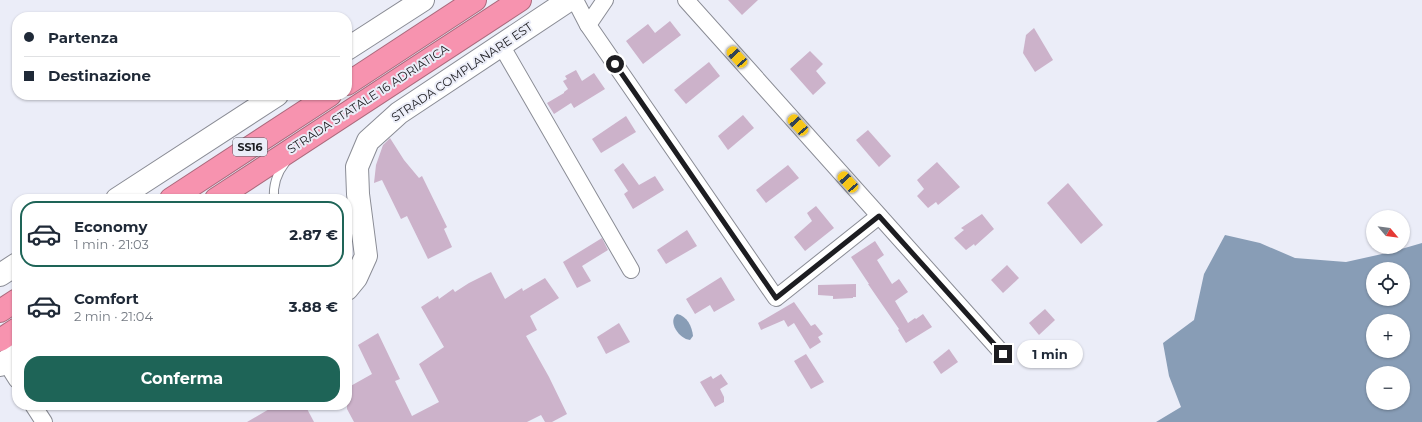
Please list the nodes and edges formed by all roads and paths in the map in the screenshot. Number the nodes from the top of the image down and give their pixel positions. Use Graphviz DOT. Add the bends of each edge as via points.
graph roads {
  1 [pos="423,0"];
  2 [pos="475,0"];
  3 [pos="520,0"];
  4 [pos="569,0"];
  5 [pos="576,0"];
  6 [pos="605,0"];
  7 [pos="686,0"];
  8 [pos="588,25"];
  9 [pos="501,45"];
  10 [pos="352,46"];
  11 [pos="352,81"];
  12 [pos="269,100"];
  13 [pos="322,100"];
  14 [pos="299,144"];
  15 [pos="125,194"];
  16 [pos="179,194"];
  17 [pos="224,194"];
  18 [pos="273,194"];
  19 [pos="879,216"];
  20 [pos="12,267"];
  21 [pos="631,270"];
  22 [pos="0,275"];
  23 [pos="352,283"];
  24 [pos="12,303"];
  25 [pos="0,311"];
  26 [pos="12,332"];
  27 [pos="0,340"];
  28 [pos="1003,354"];
  29 [pos="7,360"];
  30 [pos="12,370"];
  31 [pos="36,410"];
  32 [pos="44,422"];
  1 -- 10 [label="street"];
  2 -- 11 [label="highway, STRADA STATALE 16 ADRIATICA"];
  3 -- 14 [label="highway, STRADA STATALE 16 ADRIATICA / SS16"];
  4 -- 9 [label="street, STRADA COMPLANARE EST"];
  5 -- 8 [label="street"];
  6 -- 8 [label="street"];
  7 -- 19 [label="street"];
  8 -- 19 [label="street" via="776,298"];
  9 -- 21 [label="street"];
  9 -- 23 [label="street, STRADA COMPLANARE EST" via="399,113 368,141 356,167 366,256"];
  12 -- 15 [label="street"];
  13 -- 16 [label="highway, STRADA STATALE 16 ADRIATICA / SS16"];
  14 -- 17 [label="highway, STRADA STATALE 16 ADRIATICA / SS16"];
  14 -- 18 [label="lane" via="278,171"];
  19 -- 28 [label="street"];
  20 -- 22 [label="street"];
  24 -- 25 [label="highway"];
  26 -- 27 [label="highway"];
  29 -- 30 [label="street"];
  31 -- 32 [label="street"];
}
